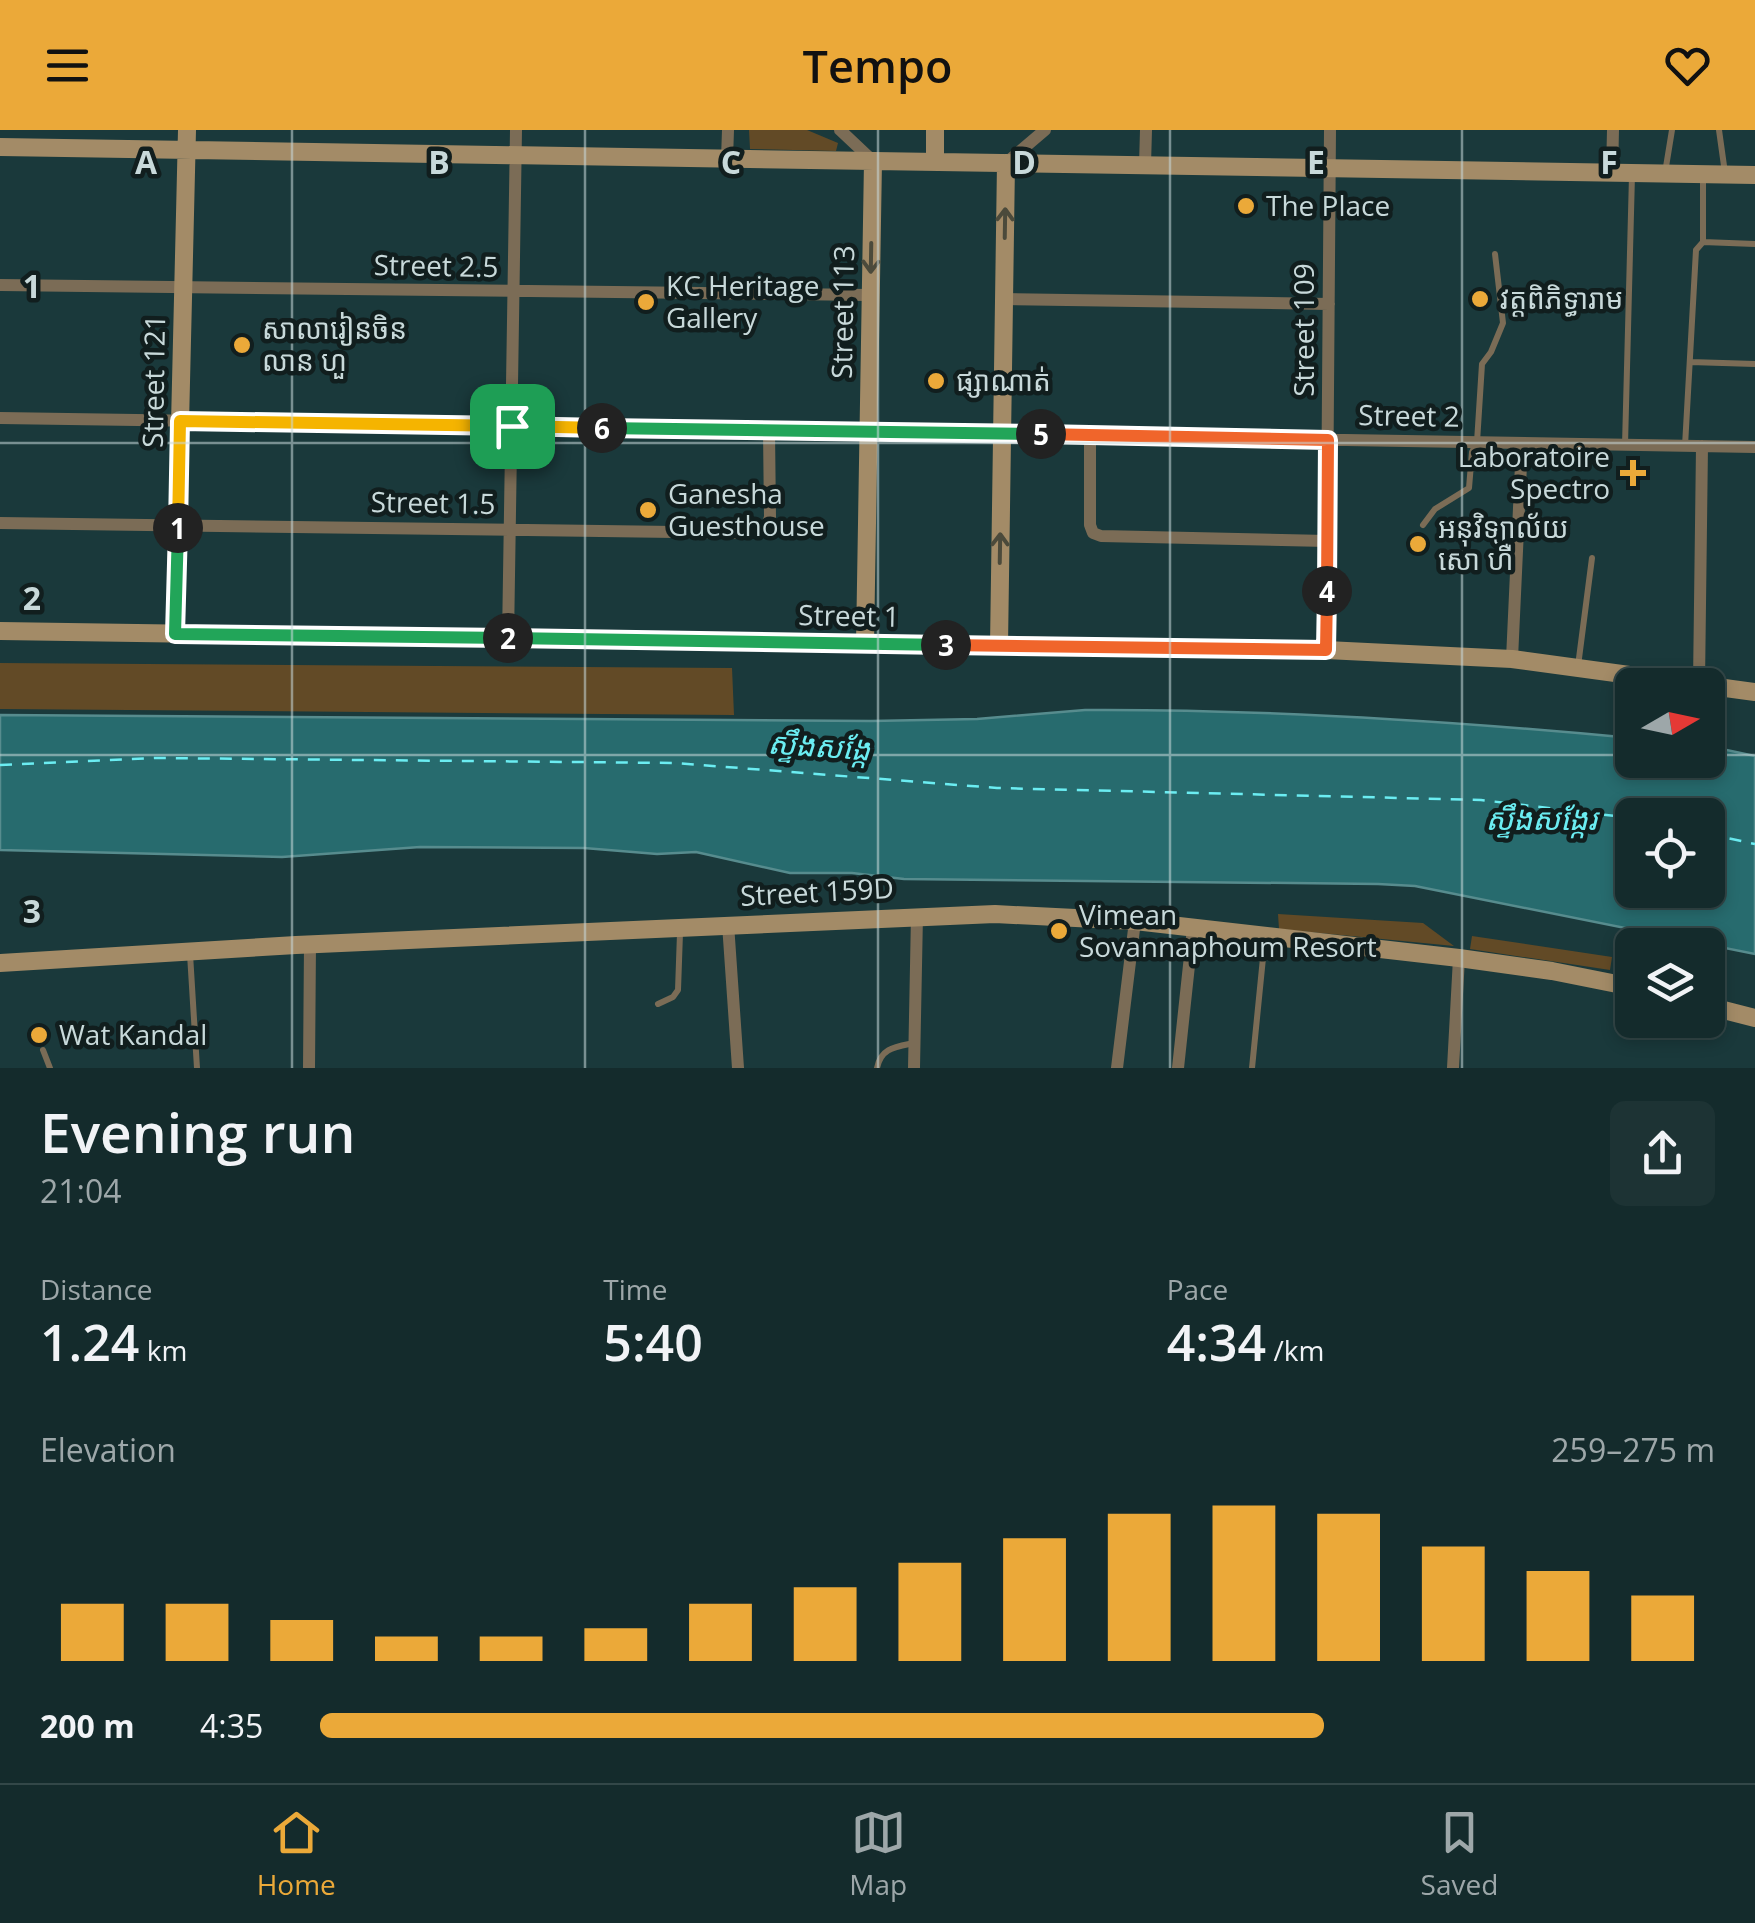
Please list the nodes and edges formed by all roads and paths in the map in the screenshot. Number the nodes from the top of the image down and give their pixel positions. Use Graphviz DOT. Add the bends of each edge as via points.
graph roads {
  1 [pos="188,130"];
  2 [pos="516,130"];
  3 [pos="728,130"];
  4 [pos="840,130"];
  5 [pos="935,130"];
  6 [pos="1045,130"];
  7 [pos="1146,130"];
  8 [pos="1330,130"];
  9 [pos="1613,130"];
  10 [pos="1672,130"];
  11 [pos="1718,130"];
  12 [pos="0,147"];
  13 [pos="187,150"];
  14 [pos="516,155"];
  15 [pos="728,158"];
  16 [pos="872,161"];
  17 [pos="934,162"];
  18 [pos="1006,163"];
  19 [pos="1146,165"];
  20 [pos="1330,168"];
  21 [pos="1622,173"];
  22 [pos="1664,174"];
  23 [pos="1703,174"];
  24 [pos="1725,175"];
  25 [pos="1755,175"];
  26 [pos="1703,242"];
  27 [pos="1755,244"];
  28 [pos="1495,254"];
  29 [pos="0,285"];
  30 [pos="183,286"];
  31 [pos="514,292"];
  32 [pos="871,295"];
  33 [pos="1004,299"];
  34 [pos="1329,304"];
  35 [pos="1690,362"];
  36 [pos="1755,364"];
  37 [pos="0,418"];
  38 [pos="180,421"];
  39 [pos="512,426"];
  40 [pos="769,431"];
  41 [pos="868,432"];
  42 [pos="1002,434"];
  43 [pos="1090,435"];
  44 [pos="1328,440"];
  45 [pos="1477,442"];
  46 [pos="1522,443"];
  47 [pos="1626,445"];
  48 [pos="1685,446"];
  49 [pos="1702,446"];
  50 [pos="1755,447"];
  51 [pos="0,523"];
  52 [pos="178,524"];
  53 [pos="1422,525"];
  54 [pos="510,530"];
  55 [pos="1327,541"];
  56 [pos="1592,558"];
  57 [pos="0,631"];
  58 [pos="175,634"];
  59 [pos="508,638"];
  60 [pos="865,644"];
  61 [pos="999,646"];
  62 [pos="1326,650"];
  63 [pos="1512,659"];
  64 [pos="1578,667"];
  65 [pos="1699,668"];
  66 [pos="1615,672"];
  67 [pos="1725,687"];
  68 [pos="1755,692"];
  69 [pos="917,915"];
  70 [pos="1136,921"];
  71 [pos="728,924"];
  72 [pos="680,926"];
  73 [pos="1194,928"];
  74 [pos="1265,937"];
  75 [pos="310,944"];
  76 [pos="190,952"];
  77 [pos="1458,958"];
  78 [pos="0,963"];
  79 [pos="1615,984"];
  80 [pos="658,1004"];
  81 [pos="1725,1010"];
  82 [pos="1755,1018"];
  83 [pos="915,1042"];
  84 [pos="43,1050"];
  85 [pos="50,1068"];
  86 [pos="197,1068"];
  87 [pos="309,1068"];
  88 [pos="738,1068"];
  89 [pos="877,1068"];
  90 [pos="914,1068"];
  91 [pos="1118,1068"];
  92 [pos="1178,1068"];
  93 [pos="1252,1068"];
  94 [pos="1453,1068"];
  1 -- 13 [label="street, Street 121"];
  2 -- 14 [label="street"];
  3 -- 15 [label="street"];
  4 -- 16 [label="street"];
  5 -- 17 [label="street"];
  6 -- 18 [label="street"];
  7 -- 19 [label="street"];
  8 -- 20 [label="street, Street 109"];
  9 -- 21 [label="street"];
  10 -- 22 [label="lane"];
  11 -- 24 [label="lane"];
  12 -- 13 [label="street"];
  13 -- 14 [label="street"];
  13 -- 30 [label="street, Street 121"];
  14 -- 15 [label="street"];
  14 -- 31 [label="street"];
  15 -- 16 [label="street"];
  16 -- 17 [label="street"];
  16 -- 32 [label="street, Street 113, one-way"];
  17 -- 18 [label="street"];
  18 -- 19 [label="street"];
  33 -- 18 [label="street, one-way"];
  19 -- 20 [label="street"];
  20 -- 21 [label="street"];
  20 -- 34 [label="street, Street 109"];
  21 -- 22 [label="street"];
  21 -- 47 [label="lane"];
  22 -- 23 [label="street"];
  23 -- 24 [label="street"];
  23 -- 26 [label="lane"];
  24 -- 25 [label="street"];
  26 -- 27 [label="lane"];
  26 -- 35 [label="lane" via="1696,250"];
  28 -- 45 [label="lane" via="1503,323 1482,364"];
  29 -- 30 [label="street, Street 2.5"];
  30 -- 31 [label="street, Street 2.5"];
  30 -- 38 [label="street, Street 121"];
  31 -- 32 [label="street, Street 2.5"];
  31 -- 39 [label="street"];
  32 -- 41 [label="street, Street 113"];
  33 -- 34 [label="street"];
  33 -- 42 [label="street"];
  34 -- 44 [label="street, Street 109"];
  35 -- 36 [label="lane"];
  35 -- 48 [label="lane"];
  37 -- 38 [label="street"];
  38 -- 39 [label="street"];
  38 -- 52 [label="street, Street 121"];
  39 -- 40 [label="street"];
  39 -- 54 [label="street"];
  40 -- 41 [label="street"];
  40 -- 54 [label="street, Street 1.5" via="766,530"];
  41 -- 42 [label="lane"];
  41 -- 60 [label="street, Street 113"];
  42 -- 43 [label="street, Street 2"];
  61 -- 42 [label="street, one-way"];
  43 -- 44 [label="street, Street 2"];
  43 -- 55 [label="street" via="1093,533"];
  44 -- 45 [label="street, Street 2"];
  44 -- 55 [label="street, Street 109"];
  45 -- 46 [label="street, Street 2"];
  45 -- 53 [label="lane" via="1470,488"];
  46 -- 47 [label="street, Street 2"];
  46 -- 63 [label="street"];
  47 -- 48 [label="street, Street 2"];
  48 -- 49 [label="street, Street 2"];
  49 -- 50 [label="street, Street 2"];
  49 -- 65 [label="street"];
  51 -- 52 [label="street, Street 1.5"];
  52 -- 54 [label="street, Street 1.5"];
  52 -- 58 [label="street, Street 121"];
  54 -- 59 [label="street"];
  55 -- 62 [label="street, Street 109"];
  56 -- 64 [label="lane"];
  57 -- 58 [label="street, Street 1"];
  58 -- 59 [label="street, Street 1"];
  59 -- 60 [label="street, Street 1"];
  60 -- 61 [label="street, Street 1"];
  61 -- 62 [label="street, Street 1"];
  62 -- 63 [label="street, Street 1"];
  63 -- 64 [label="street, Street 1"];
  64 -- 66 [label="street, Street 1"];
  67 -- 68 [label="street, Street 1"];
  69 -- 70 [label="street, Street 159D"];
  69 -- 71 [label="street, Street 159D"];
  69 -- 83 [label="street"];
  70 -- 73 [label="street, Street 159D"];
  70 -- 91 [label="street"];
  71 -- 72 [label="street, Street 159D"];
  71 -- 88 [label="street"];
  72 -- 75 [label="street, Street 159D"];
  72 -- 80 [label="lane" via="678,990"];
  73 -- 74 [label="street, Street 159D"];
  73 -- 92 [label="street"];
  74 -- 77 [label="street, Street 159D"];
  74 -- 93 [label="lane"];
  75 -- 76 [label="street, Street 159D"];
  75 -- 87 [label="street"];
  76 -- 78 [label="street, Street 159D"];
  76 -- 86 [label="lane"];
  77 -- 79 [label="street, Street 159D"];
  77 -- 94 [label="street"];
  81 -- 82 [label="street"];
  83 -- 89 [label="lane" via="890,1048"];
  83 -- 90 [label="street"];
  84 -- 85 [label="lane"];
}
